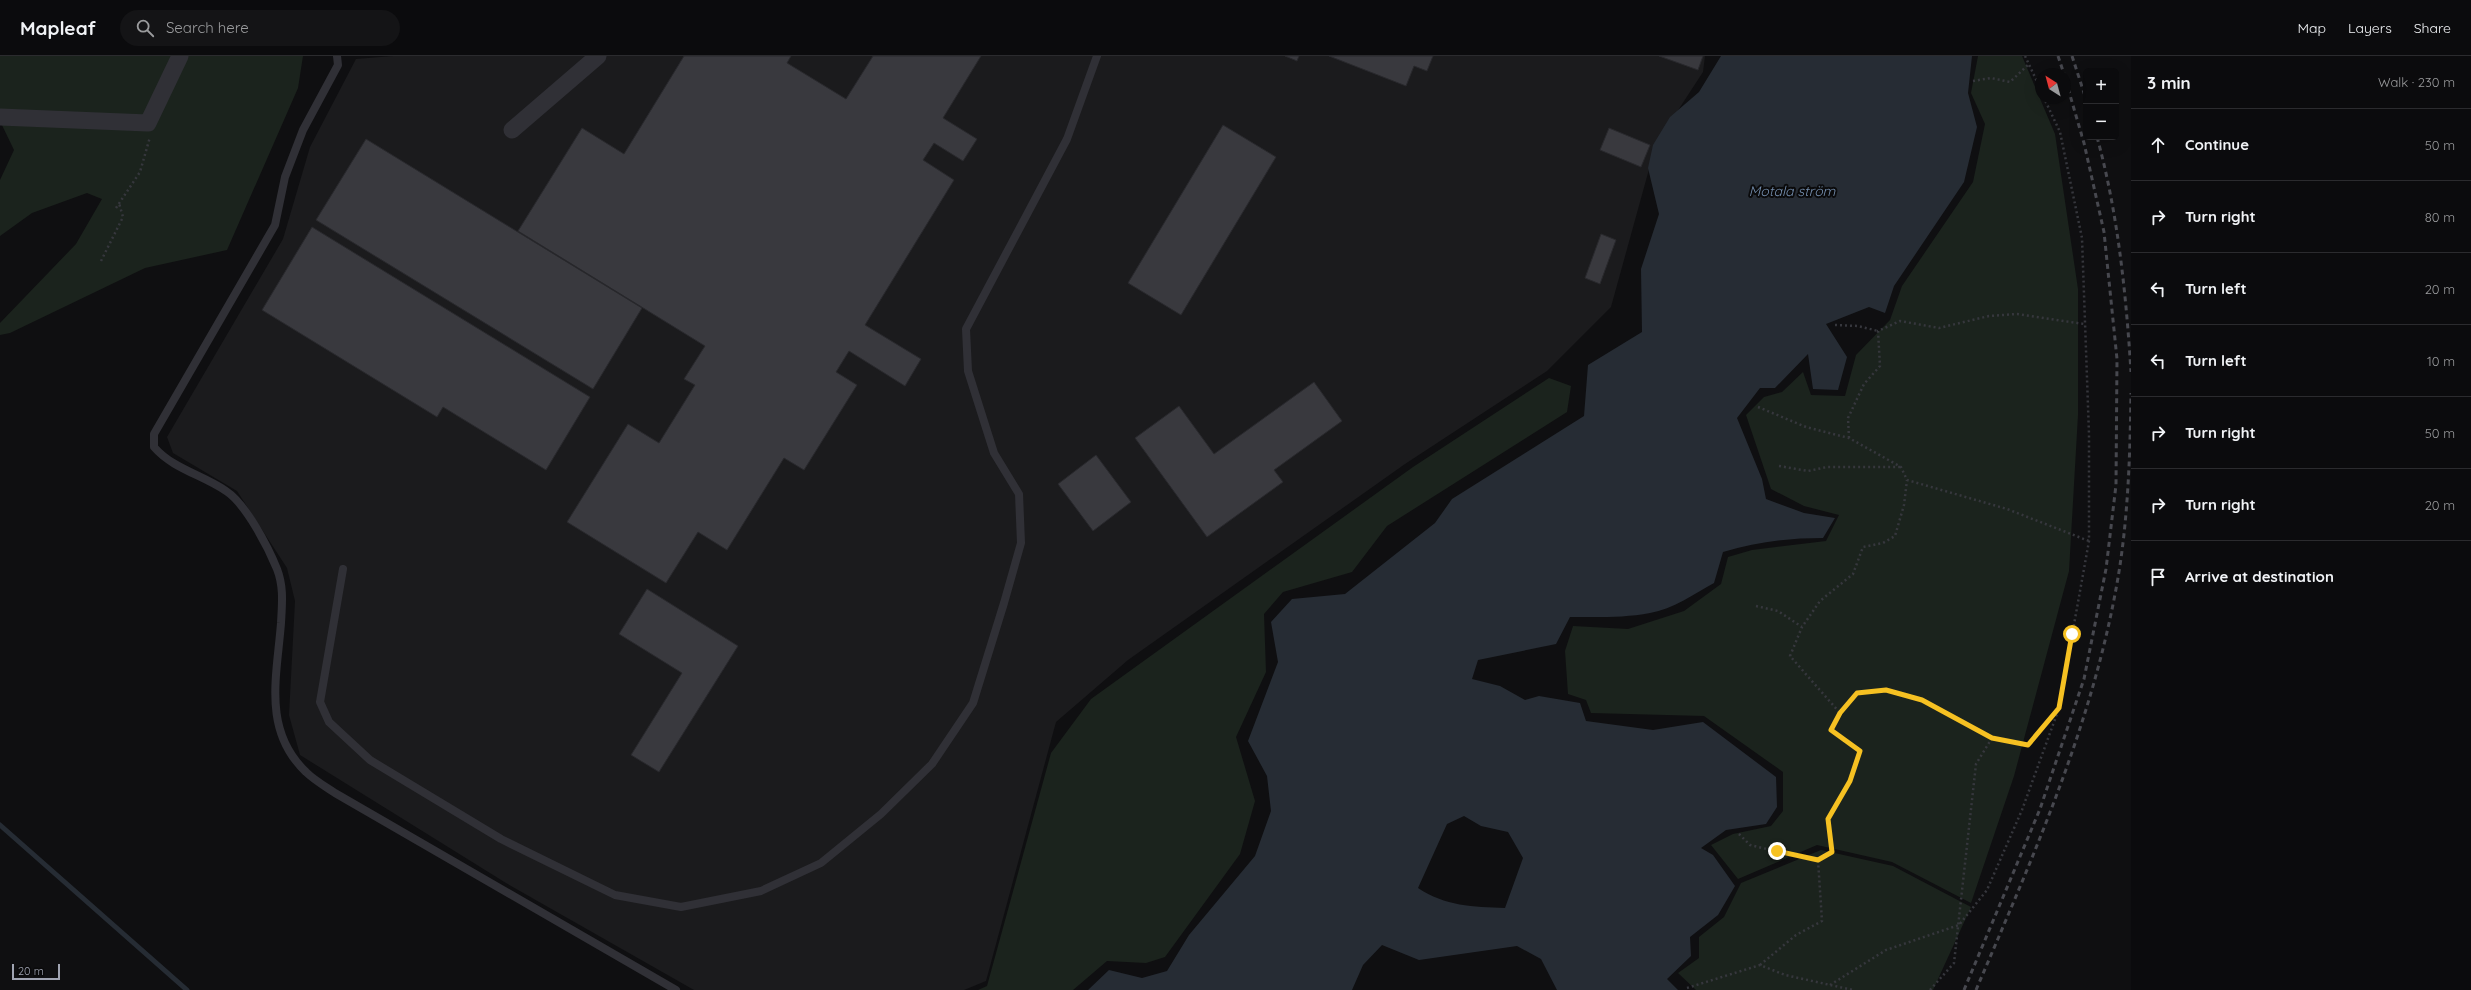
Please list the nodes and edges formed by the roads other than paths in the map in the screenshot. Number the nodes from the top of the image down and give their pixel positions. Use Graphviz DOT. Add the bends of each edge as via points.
graph roads {
  1 [pos="180,56"];
  2 [pos="337,56"];
  3 [pos="598,56"];
  4 [pos="1097,56"];
  5 [pos="0,117"];
  6 [pos="512,130"];
  7 [pos="343,569"];
  8 [pos="676,990"];
  1 -- 5 [label="street" via="148,123"];
  2 -- 8 [label="lane" via="338,65 303,130 285,177 275,225 154,434 154,447 164,459 227,491 248,515 277,569 283,590 274,700 278,726 288,749 306,772 335,794"];
  3 -- 6 [label="street"];
  4 -- 7 [label="lane" via="1067,139 966,328 968,371 994,453 1018,494 1021,543 972,702 932,764 881,814 821,863 762,891 681,907 615,895 501,838 370,760 329,722 320,702"];
}
